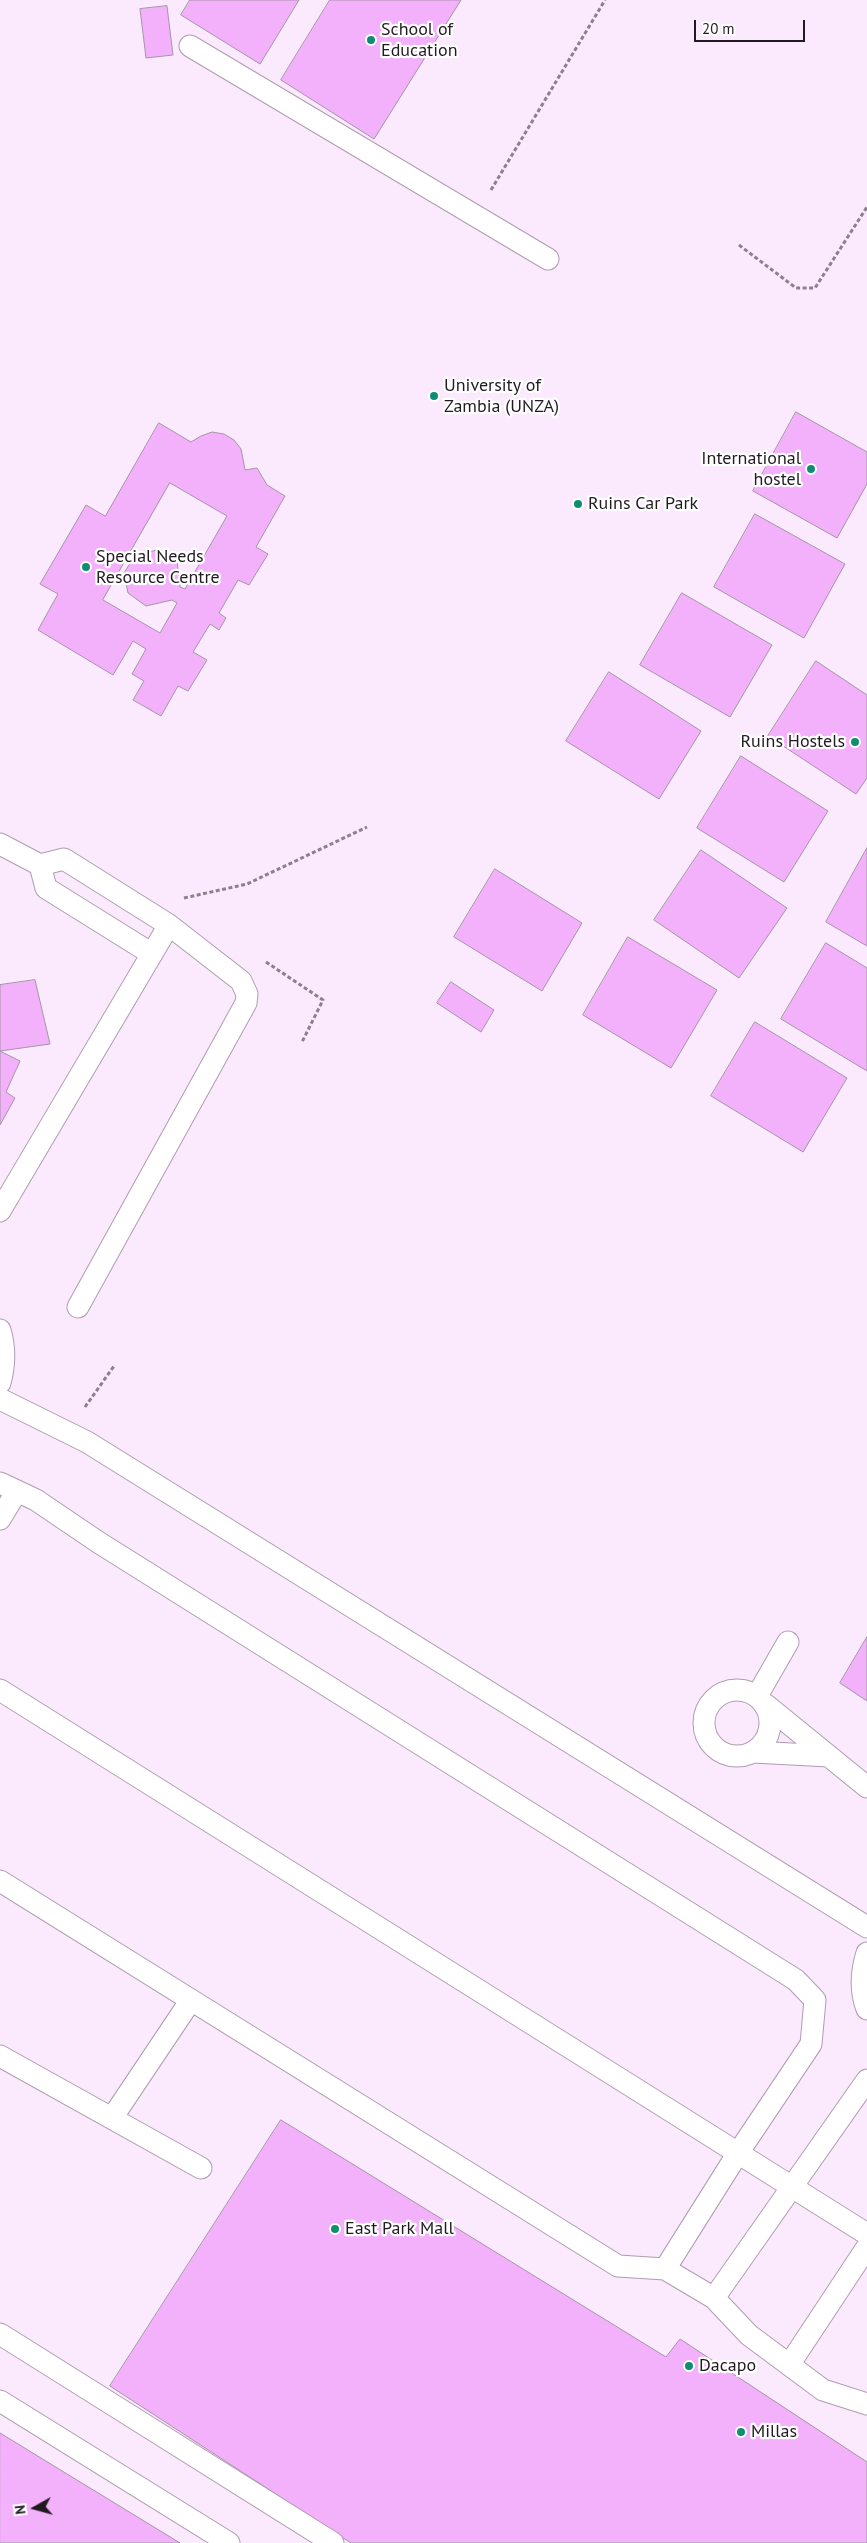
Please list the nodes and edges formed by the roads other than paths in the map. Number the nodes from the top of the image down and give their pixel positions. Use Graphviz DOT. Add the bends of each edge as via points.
graph roads {
  1 [pos="190,46"];
  2 [pos="548,259"];
  3 [pos="0,844"];
  4 [pos="40,865"];
  5 [pos="169,925"];
  6 [pos="152,954"];
  7 [pos="0,1211"];
  8 [pos="78,1308"];
  9 [pos="0,1330"];
  10 [pos="0,1383"];
  11 [pos="0,1399"];
  12 [pos="8,1487"];
  13 [pos="0,1519"];
  14 [pos="788,1642"];
  15 [pos="0,1690"];
  16 [pos="761,1701"];
  17 [pos="753,1752"];
  18 [pos="829,1756"];
  19 [pos="867,1787"];
  20 [pos="0,1881"];
  21 [pos="867,1927"];
  22 [pos="867,1954"];
  23 [pos="191,2000"];
  24 [pos="867,2009"];
  25 [pos="0,2056"];
  26 [pos="867,2080"];
  27 [pos="112,2118"];
  28 [pos="738,2153"];
  29 [pos="201,2168"];
  30 [pos="792,2187"];
  31 [pos="867,2234"];
  32 [pos="867,2247"];
  33 [pos="665,2269"];
  34 [pos="714,2298"];
  35 [pos="0,2334"];
  36 [pos="789,2365"];
  37 [pos="0,2401"];
  38 [pos="867,2404"];
  39 [pos="229,2543"];
  40 [pos="333,2543"];
  1 -- 2 [label="lane"];
  3 -- 4 [label="lane"];
  4 -- 5 [label="lane" via="64,859"];
  4 -- 6 [label="lane" via="46,888"];
  5 -- 6 [label="lane"];
  5 -- 8 [label="lane" via="241,981 246,1004"];
  6 -- 7 [label="lane"];
  9 -- 10 [label="lane" via="4,1348"];
  11 -- 21 [label="lane" via="87,1442"];
  12 -- 13 [label="lane"];
  12 -- 28 [label="lane" via="36,1500 796,1980 815,2000 811,2044"];
  14 -- 16 [label="lane"];
  15 -- 28 [label="lane"];
  16 -- 17 [label="lane" via="770,1718 769,1731 764,1744"];
  16 -- 17 [label="lane" via="745,1691 732,1690 720,1694 706,1714 705,1727 717,1749 728,1755 742,1756"];
  16 -- 18 [label="lane"];
  17 -- 18 [label="lane"];
  18 -- 19 [label="lane"];
  20 -- 23 [label="lane"];
  22 -- 24 [label="lane" via="862,1983"];
  23 -- 27 [label="lane"];
  23 -- 33 [label="lane" via="618,2266"];
  25 -- 27 [label="lane"];
  26 -- 30 [label="lane"];
  27 -- 29 [label="lane"];
  28 -- 30 [label="lane"];
  28 -- 33 [label="lane"];
  30 -- 31 [label="lane"];
  30 -- 34 [label="lane"];
  32 -- 36 [label="lane"];
  33 -- 34 [label="lane"];
  34 -- 36 [label="lane" via="749,2335"];
  35 -- 40 [label="lane"];
  36 -- 38 [label="lane" via="823,2390"];
  37 -- 39 [label="lane"];
}
